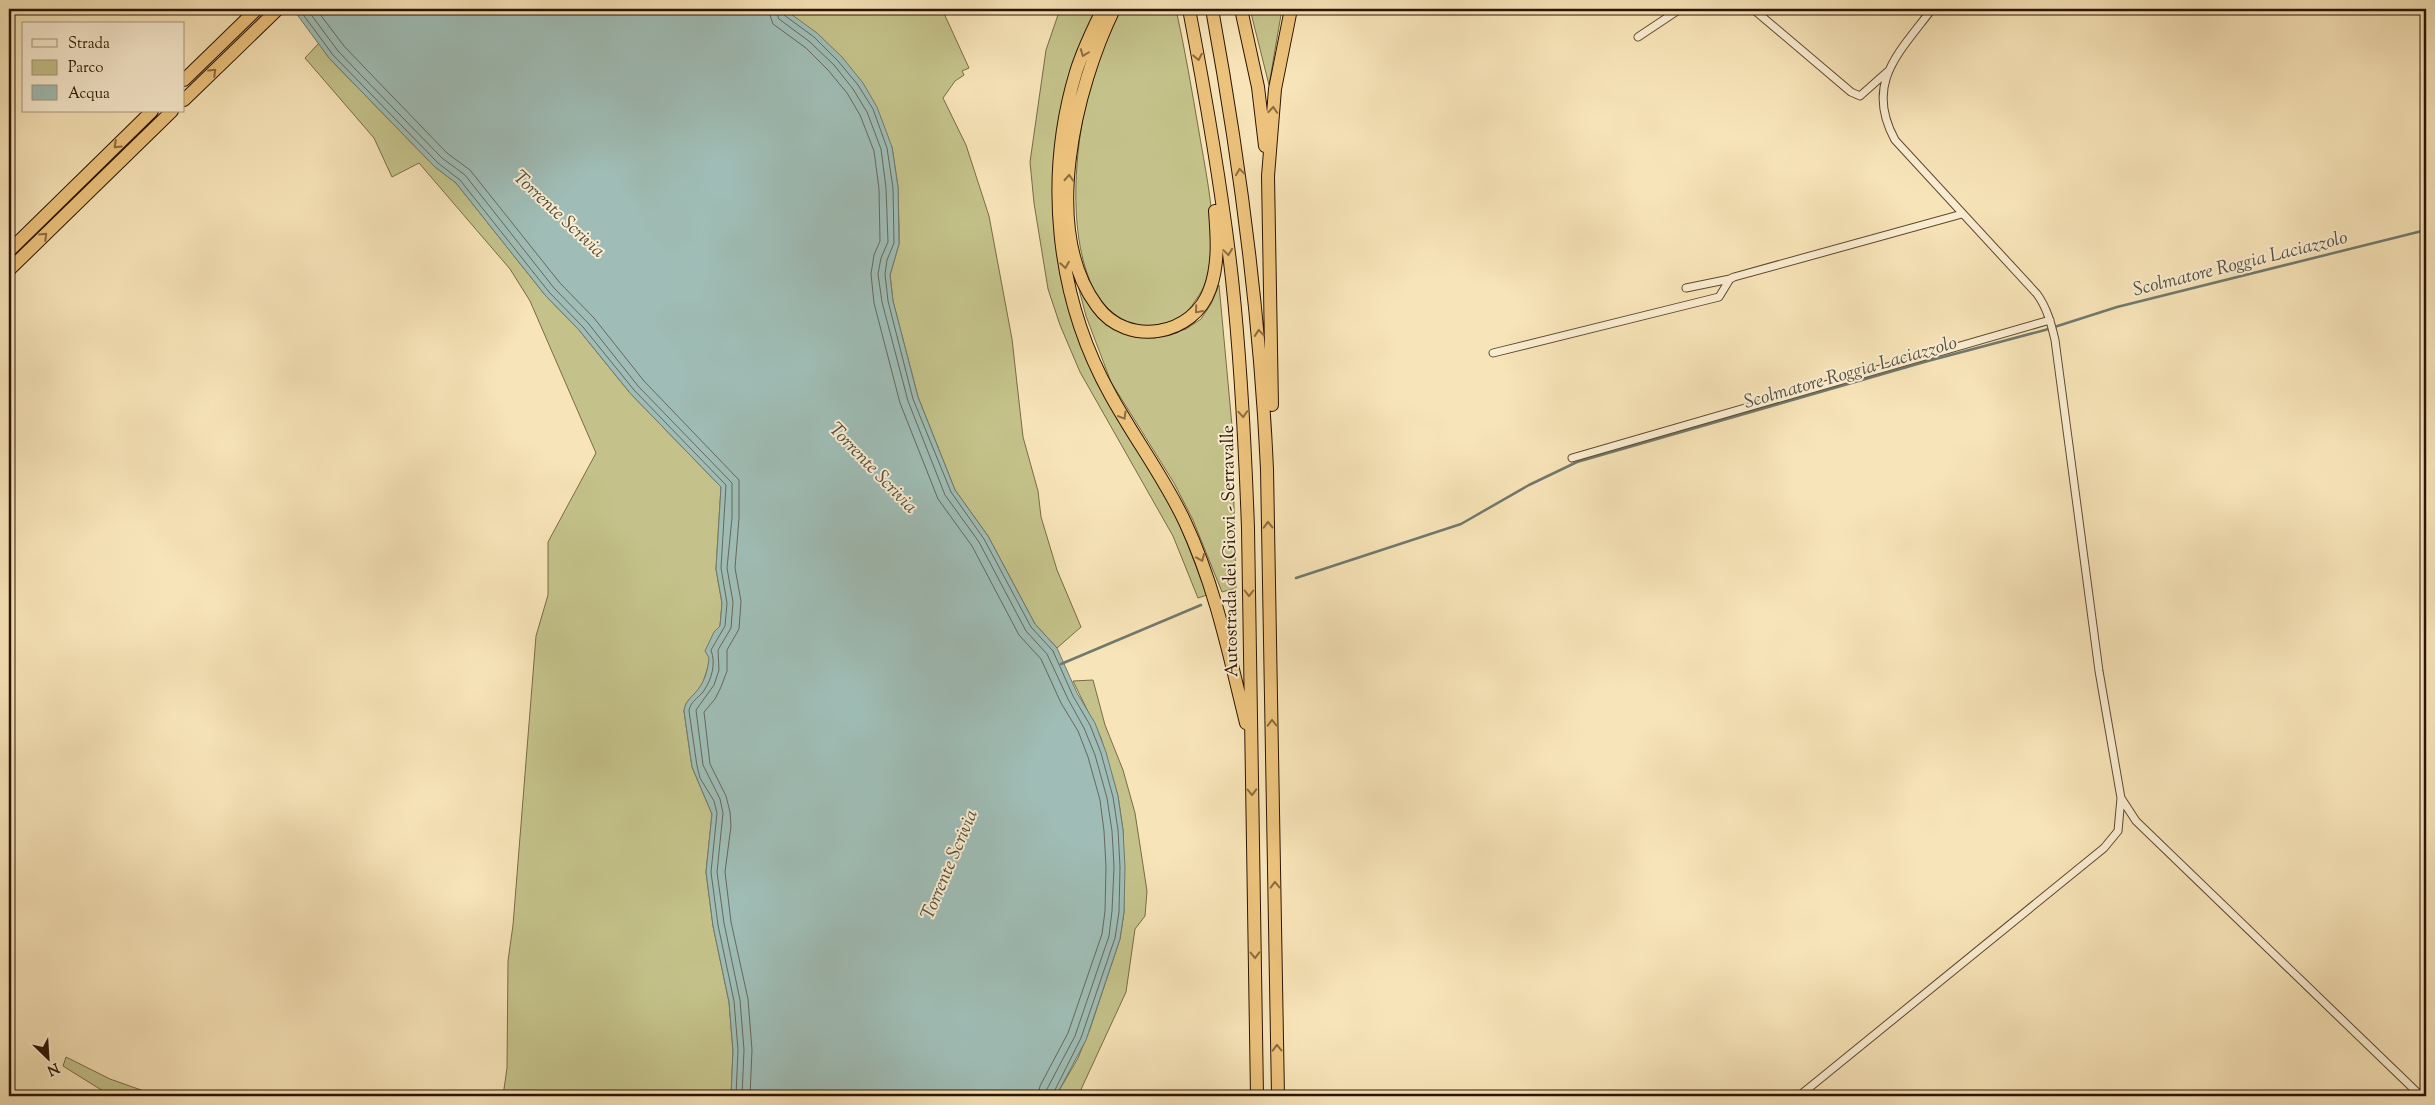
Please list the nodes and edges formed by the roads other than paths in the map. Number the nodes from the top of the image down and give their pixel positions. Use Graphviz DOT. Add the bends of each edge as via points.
graph roads {
  1 [pos="257,9"];
  2 [pos="278,9"];
  3 [pos="1103,9"];
  4 [pos="1114,9"];
  5 [pos="1189,9"];
  6 [pos="1212,9"];
  7 [pos="1241,9"];
  8 [pos="1291,9"];
  9 [pos="1680,9"];
  10 [pos="1753,9"];
  11 [pos="1932,9"];
  12 [pos="1638,37"];
  13 [pos="1890,70"];
  14 [pos="185,79"];
  15 [pos="185,99"];
  16 [pos="151,112"];
  17 [pos="171,112"];
  18 [pos="1211,126"];
  19 [pos="1268,176"];
  20 [pos="1962,214"];
  21 [pos="9,251"];
  22 [pos="9,270"];
  23 [pos="1730,279"];
  24 [pos="1686,288"];
  25 [pos="2051,323"];
  26 [pos="1493,353"];
  27 [pos="1572,458"];
  28 [pos="1267,469"];
  29 [pos="1251,743"];
  30 [pos="2121,798"];
  31 [pos="1257,1096"];
  32 [pos="1278,1096"];
  33 [pos="1799,1096"];
  34 [pos="2421,1096"];
  1 -- 14 [label="highway"];
  15 -- 2 [label="highway, one-way"];
  3 -- 29 [label="highway, one-way" via="1076,72 1062,135 1059,218 1067,274 1081,330 1109,394 1168,485 1204,566 1214,592"];
  18 -- 4 [label="highway, one-way" via="1217,248 1211,288 1195,315 1183,324 1143,332 1119,324 1097,307 1086,289 1071,239 1068,206 1072,140 1078,106 1101,36"];
  5 -- 18 [label="highway, Autostrada dei Giovi - Serravalle, one-way"];
  28 -- 6 [label="highway, one-way" via="1263,376 1253,270 1233,123"];
  7 -- 19 [label="highway" via="1258,87"];
  19 -- 8 [label="highway, one-way" via="1275,89"];
  9 -- 12 [label="street"];
  10 -- 13 [label="street" via="1851,92 1860,96"];
  11 -- 13 [label="street"];
  13 -- 20 [label="street" via="1882,96 1888,128 1907,155"];
  16 -- 21 [label="highway, one-way"];
  22 -- 17 [label="highway, one-way"];
  18 -- 29 [label="highway, Autostrada dei Giovi - Serravalle, one-way" via="1232,277 1244,426"];
  19 -- 28 [label="highway" via="1272,392"];
  20 -- 23 [label="street"];
  20 -- 25 [label="street" via="2037,294"];
  23 -- 24 [label="street"];
  23 -- 26 [label="street" via="1719,297"];
  25 -- 27 [label="street"];
  25 -- 30 [label="street" via="2099,672"];
  32 -- 28 [label="highway, one-way"];
  29 -- 31 [label="highway, Autostrada dei Giovi - Serravalle, one-way"];
  30 -- 33 [label="street" via="2118,832 2110,843"];
  30 -- 34 [label="street" via="2136,821"];
}
